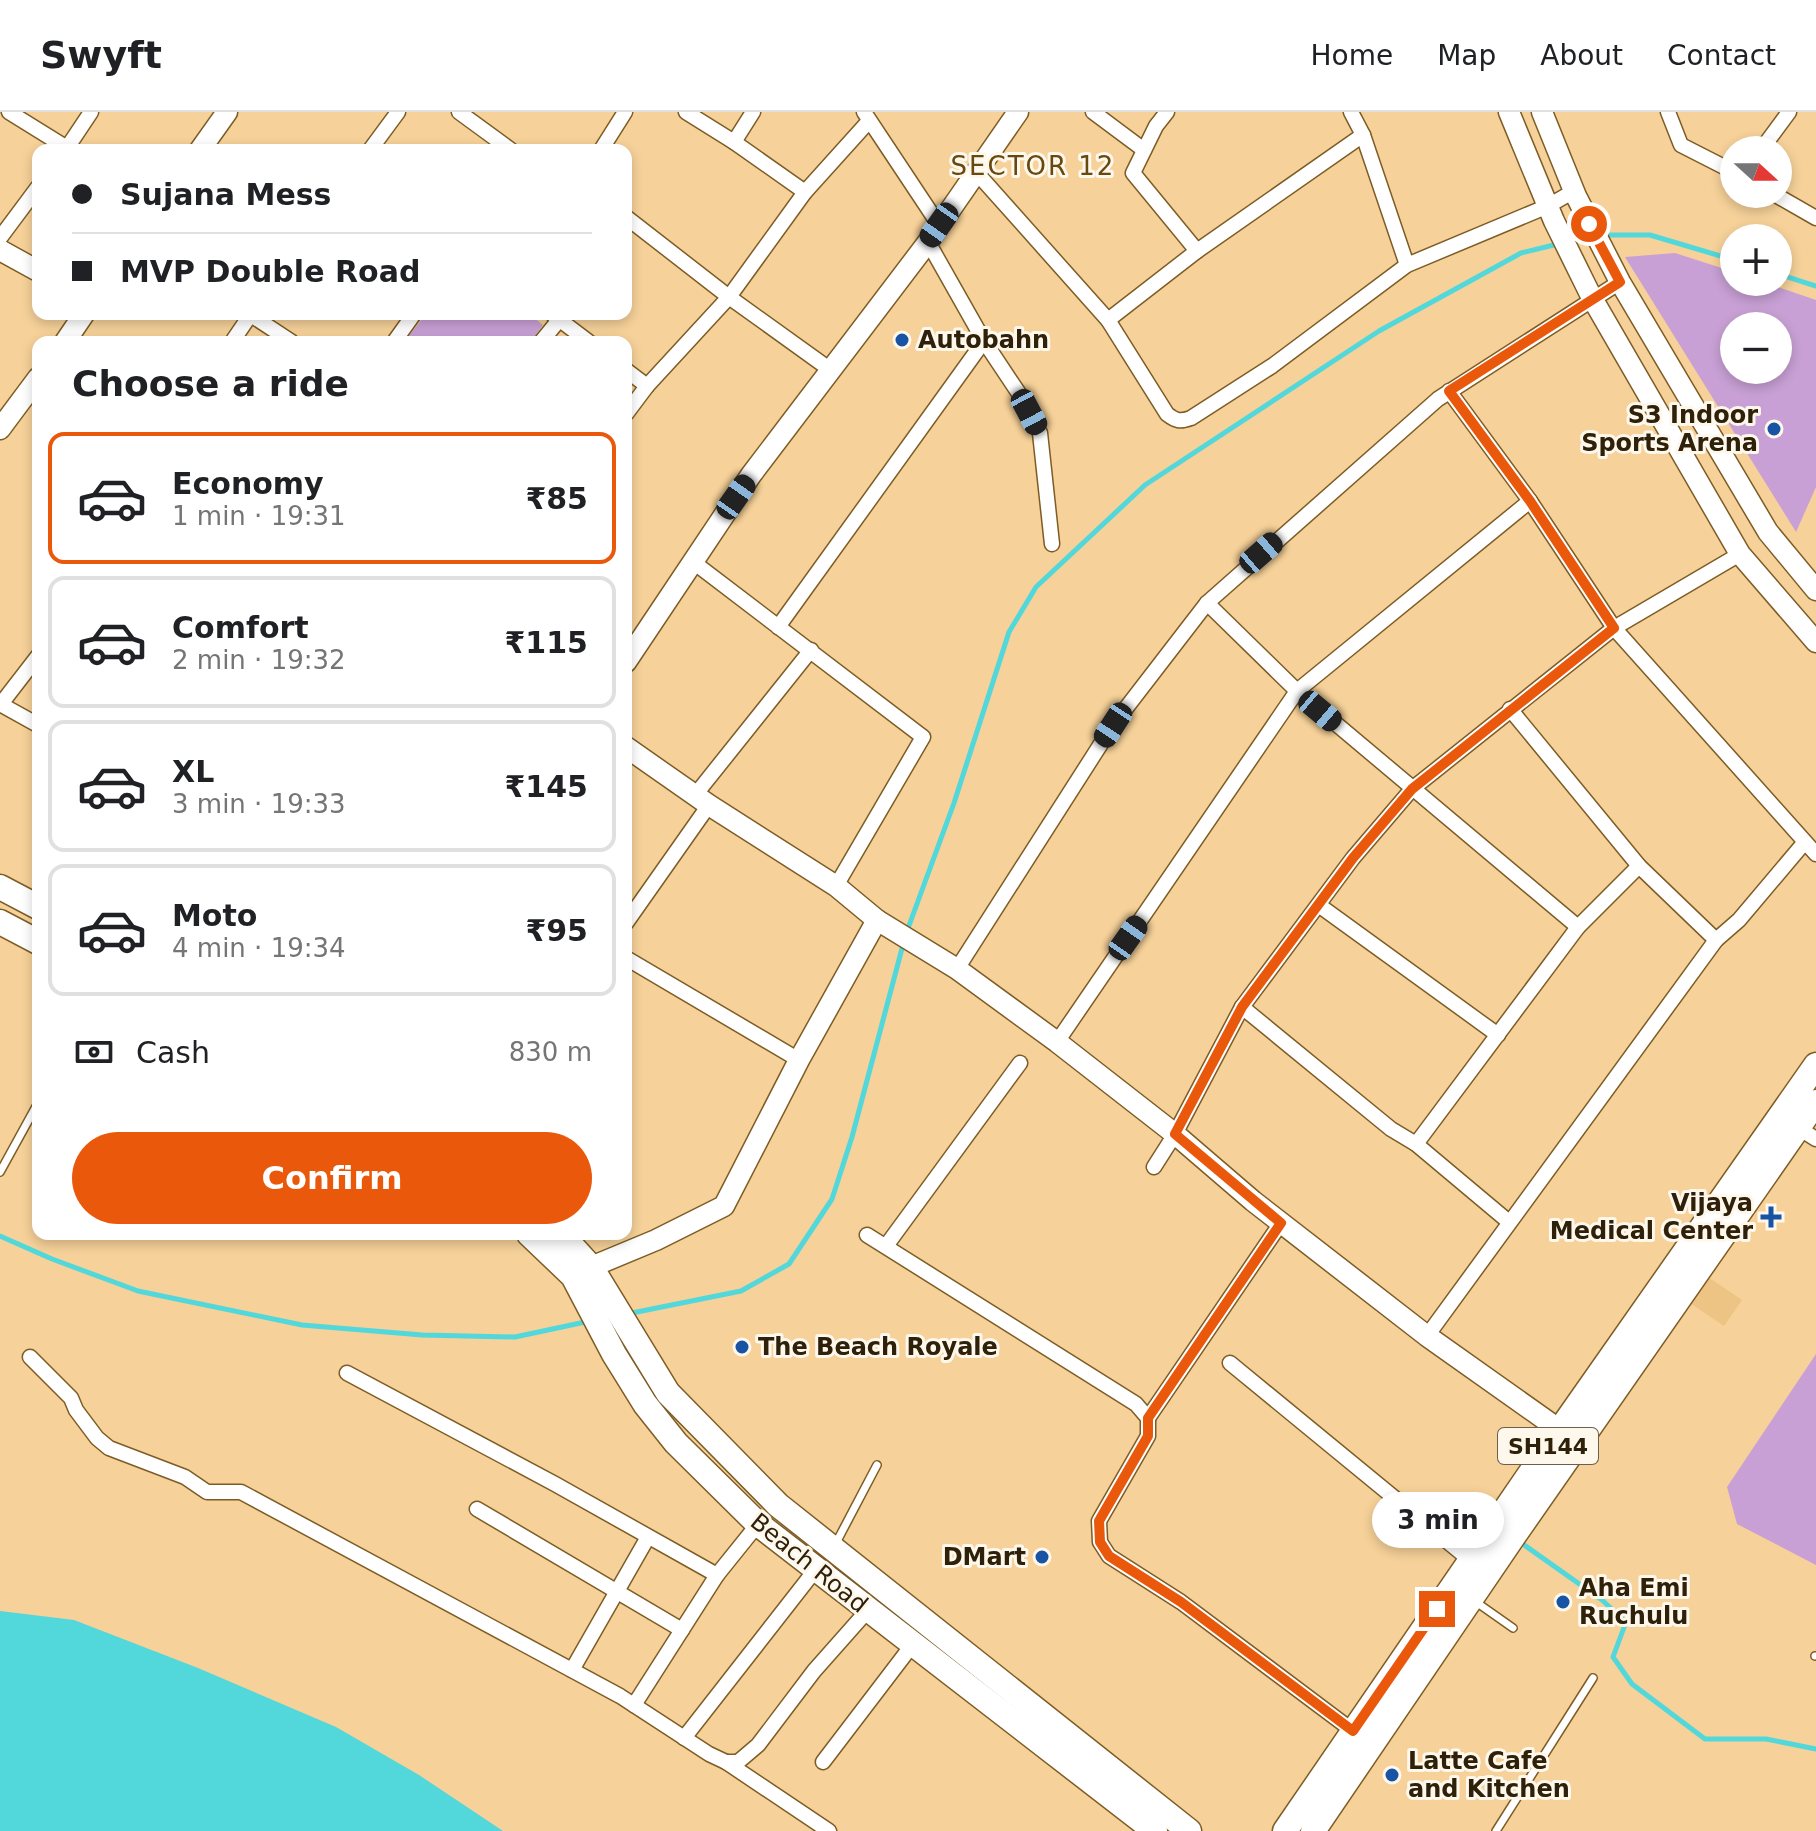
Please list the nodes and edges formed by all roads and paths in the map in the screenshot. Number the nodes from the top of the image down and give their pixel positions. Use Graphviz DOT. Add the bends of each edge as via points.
graph roads {
  1 [pos="9,112"];
  2 [pos="91,112"];
  3 [pos="227,112"];
  4 [pos="398,112"];
  5 [pos="459,112"];
  6 [pos="625,112"];
  7 [pos="686,112"];
  8 [pos="753,112"];
  9 [pos="1018,112"];
  10 [pos="1093,112"];
  11 [pos="1167,112"];
  12 [pos="1351,112"];
  13 [pos="1509,112"];
  14 [pos="1542,112"];
  15 [pos="1668,112"];
  16 [pos="1789,112"];
  17 [pos="867,116"];
  18 [pos="1363,135"];
  19 [pos="1771,136"];
  20 [pos="734,142"];
  21 [pos="59,144"];
  22 [pos="70,144"];
  23 [pos="204,144"];
  24 [pos="374,144"];
  25 [pos="503,144"];
  26 [pos="605,144"];
  27 [pos="1144,150"];
  28 [pos="1720,165"];
  29 [pos="976,172"];
  30 [pos="805,192"];
  31 [pos="1575,194"];
  32 [pos="32,195"];
  33 [pos="1792,204"];
  34 [pos="1551,214"];
  35 [pos="1816,218"];
  36 [pos="632,222"];
  37 [pos="934,234"];
  38 [pos="0,238"];
  39 [pos="0,250"];
  40 [pos="1197,251"];
  41 [pos="1407,265"];
  42 [pos="32,268"];
  43 [pos="1620,282"];
  44 [pos="729,297"];
  45 [pos="1592,298"];
  46 [pos="260,320"];
  47 [pos="560,320"];
  48 [pos="1108,320"];
  49 [pos="283,336"];
  50 [pos="581,336"];
  51 [pos="984,341"];
  52 [pos="832,371"];
  53 [pos="632,375"];
  54 [pos="32,386"];
  55 [pos="647,386"];
  56 [pos="1449,391"];
  57 [pos="632,406"];
  58 [pos="0,429"];
  59 [pos="1530,501"];
  60 [pos="1052,544"];
  61 [pos="1740,554"];
  62 [pos="692,561"];
  63 [pos="1816,590"];
  64 [pos="1207,603"];
  65 [pos="778,627"];
  66 [pos="1614,628"];
  67 [pos="1816,642"];
  68 [pos="811,650"];
  69 [pos="632,653"];
  70 [pos="32,664"];
  71 [pos="1297,691"];
  72 [pos="0,704"];
  73 [pos="1510,709"];
  74 [pos="32,722"];
  75 [pos="632,751"];
  76 [pos="1412,789"];
  77 [pos="702,800"];
  78 [pos="1804,843"];
  79 [pos="1816,854"];
  80 [pos="1639,866"];
  81 [pos="836,886"];
  82 [pos="0,887"];
  83 [pos="32,904"];
  84 [pos="1320,906"];
  85 [pos="632,913"];
  86 [pos="0,922"];
  87 [pos="886,926"];
  88 [pos="1578,927"];
  89 [pos="32,939"];
  90 [pos="1716,940"];
  91 [pos="632,962"];
  92 [pos="948,964"];
  93 [pos="1242,1007"];
  94 [pos="1498,1035"];
  95 [pos="1057,1042"];
  96 [pos="799,1060"];
  97 [pos="1020,1063"];
  98 [pos="1816,1065"];
  99 [pos="1816,1102"];
  100 [pos="32,1114"];
  101 [pos="1798,1127"];
  102 [pos="1175,1134"];
  103 [pos="1416,1144"];
  104 [pos="1154,1167"];
  105 [pos="0,1172"];
  106 [pos="1509,1222"];
  107 [pos="1281,1223"];
  108 [pos="867,1235"];
  109 [pos="537,1240"];
  110 [pos="564,1240"];
  111 [pos="886,1246"];
  112 [pos="582,1272"];
  113 [pos="1427,1336"];
  114 [pos="625,1348"];
  115 [pos="30,1357"];
  116 [pos="1230,1363"];
  117 [pos="347,1373"];
  118 [pos="1148,1418"];
  119 [pos="698,1424"];
  120 [pos="1569,1436"];
  121 [pos="676,1443"];
  122 [pos="877,1465"];
  123 [pos="477,1509"];
  124 [pos="758,1524"];
  125 [pos="648,1537"];
  126 [pos="833,1549"];
  127 [pos="1470,1560"];
  128 [pos="816,1569"];
  129 [pos="717,1575"];
  130 [pos="618,1592"];
  131 [pos="1471,1598"];
  132 [pos="868,1610"];
  133 [pos="1513,1628"];
  134 [pos="682,1630"];
  135 [pos="913,1644"];
  136 [pos="572,1670"];
  137 [pos="1593,1678"];
  138 [pos="634,1705"];
  139 [pos="1353,1731"];
  140 [pos="684,1738"];
  141 [pos="726,1762"];
  142 [pos="823,1762"];
  143 [pos="829,1831"];
  144 [pos="1155,1831"];
  145 [pos="1189,1831"];
  146 [pos="1285,1831"];
  147 [pos="1313,1831"];
  148 [pos="1496,1831"];
  1 -- 21 [label="street"];
  2 -- 22 [label="street"];
  3 -- 23 [label="street"];
  4 -- 24 [label="street"];
  5 -- 25 [label="street"];
  6 -- 26 [label="street"];
  7 -- 20 [label="street"];
  8 -- 20 [label="street"];
  9 -- 29 [label="street"];
  10 -- 27 [label="street"];
  11 -- 27 [label="street"];
  12 -- 18 [label="street"];
  13 -- 34 [label="street"];
  14 -- 31 [label="street"];
  15 -- 28 [label="street" via="1681,145"];
  16 -- 19 [label="street"];
  17 -- 30 [label="street"];
  17 -- 37 [label="street"];
  18 -- 40 [label="street"];
  18 -- 41 [label="street"];
  20 -- 30 [label="street"];
  27 -- 40 [label="street" via="1133,173"];
  29 -- 37 [label="street"];
  29 -- 48 [label="street"];
  30 -- 44 [label="street"];
  31 -- 34 [label="street"];
  31 -- 43 [label="street"];
  32 -- 38 [label="street"];
  33 -- 35 [label="street"];
  34 -- 41 [label="street"];
  34 -- 45 [label="street"];
  36 -- 44 [label="street"];
  37 -- 51 [label="street"];
  37 -- 52 [label="street"];
  39 -- 42 [label="street"];
  40 -- 48 [label="street"];
  41 -- 48 [label="street" via="1272,366 1181,421 1167,414"];
  43 -- 45 [label="street"];
  43 -- 63 [label="street" via="1768,532"];
  44 -- 52 [label="street"];
  44 -- 55 [label="street"];
  45 -- 56 [label="street"];
  45 -- 61 [label="street"];
  46 -- 49 [label="street"];
  47 -- 50 [label="street"];
  51 -- 60 [label="street" via="1040,433"];
  51 -- 65 [label="street"];
  52 -- 62 [label="street" via="791,419"];
  53 -- 55 [label="street"];
  54 -- 58 [label="street"];
  55 -- 57 [label="street"];
  56 -- 59 [label="street"];
  56 -- 64 [label="street"];
  59 -- 66 [label="street"];
  59 -- 71 [label="street"];
  61 -- 66 [label="street"];
  61 -- 67 [label="street"];
  62 -- 65 [label="street"];
  62 -- 69 [label="street"];
  64 -- 71 [label="street"];
  64 -- 92 [label="street" via="1113,725"];
  65 -- 68 [label="street"];
  66 -- 73 [label="street"];
  66 -- 78 [label="street"];
  68 -- 77 [label="street"];
  68 -- 81 [label="street" via="923,737"];
  70 -- 72 [label="street"];
  71 -- 76 [label="street"];
  71 -- 95 [label="street"];
  72 -- 74 [label="street"];
  73 -- 76 [label="street"];
  73 -- 80 [label="street"];
  75 -- 77 [label="street"];
  76 -- 84 [label="street"];
  76 -- 88 [label="street"];
  77 -- 81 [label="street"];
  77 -- 85 [label="street"];
  78 -- 79 [label="street"];
  78 -- 90 [label="street"];
  80 -- 88 [label="street"];
  80 -- 90 [label="street"];
  81 -- 87 [label="street"];
  82 -- 83 [label="main road"];
  84 -- 93 [label="street"];
  84 -- 94 [label="street"];
  86 -- 89 [label="main road"];
  87 -- 92 [label="street"];
  87 -- 96 [label="street"];
  88 -- 94 [label="street"];
  90 -- 106 [label="street"];
  91 -- 96 [label="street"];
  92 -- 95 [label="street"];
  93 -- 102 [label="street"];
  93 -- 103 [label="street"];
  94 -- 103 [label="street"];
  95 -- 102 [label="street"];
  96 -- 112 [label="street" via="724,1206"];
  97 -- 111 [label="street"];
  98 -- 101 [label="main road, SH144"];
  99 -- 101 [label="main road, SH144"];
  100 -- 105 [label="lane"];
  101 -- 120 [label="main road, SH144"];
  102 -- 104 [label="street"];
  102 -- 107 [label="street"];
  103 -- 106 [label="street"];
  106 -- 113 [label="street"];
  107 -- 113 [label="street"];
  107 -- 118 [label="street"];
  108 -- 111 [label="street"];
  109 -- 112 [label="main road, Beach Road"];
  110 -- 112 [label="main road, Beach Road"];
  111 -- 118 [label="street" via="1136,1404"];
  112 -- 114 [label="main road, Beach Road"];
  113 -- 120 [label="street"];
  114 -- 119 [label="main road, Beach Road"];
  114 -- 121 [label="main road, Beach Road" via="645,1404"];
  115 -- 136 [label="street" via="71,1398 109,1448 185,1477 207,1492 241,1492"];
  116 -- 127 [label="street"];
  117 -- 125 [label="street"];
  118 -- 139 [label="street" via="1148,1436 1099,1521 1100,1542 1109,1556 1181,1602"];
  119 -- 121 [label="main road"];
  119 -- 126 [label="main road, Beach Road" via="778,1505"];
  120 -- 127 [label="main road, SH144"];
  120 -- 131 [label="main road, SH144"];
  121 -- 124 [label="main road, Beach Road"];
  122 -- 126 [label="lane"];
  123 -- 130 [label="street"];
  124 -- 128 [label="main road, Beach Road"];
  124 -- 129 [label="street"];
  125 -- 129 [label="street"];
  125 -- 130 [label="street"];
  126 -- 145 [label="main road, Beach Road"];
  127 -- 139 [label="main road, SH144"];
  128 -- 132 [label="main road, Beach Road"];
  128 -- 140 [label="street"];
  129 -- 134 [label="street"];
  130 -- 134 [label="street"];
  130 -- 136 [label="street"];
  131 -- 133 [label="lane"];
  131 -- 147 [label="main road, SH144"];
  132 -- 135 [label="main road, Beach Road"];
  132 -- 141 [label="street" via="758,1745 738,1762"];
  134 -- 138 [label="street"];
  135 -- 142 [label="street"];
  135 -- 144 [label="main road, Beach Road"];
  136 -- 138 [label="street"];
  137 -- 148 [label="lane"];
  138 -- 140 [label="street"];
  139 -- 146 [label="main road, SH144"];
  140 -- 141 [label="street"];
  141 -- 143 [label="street"];
}
